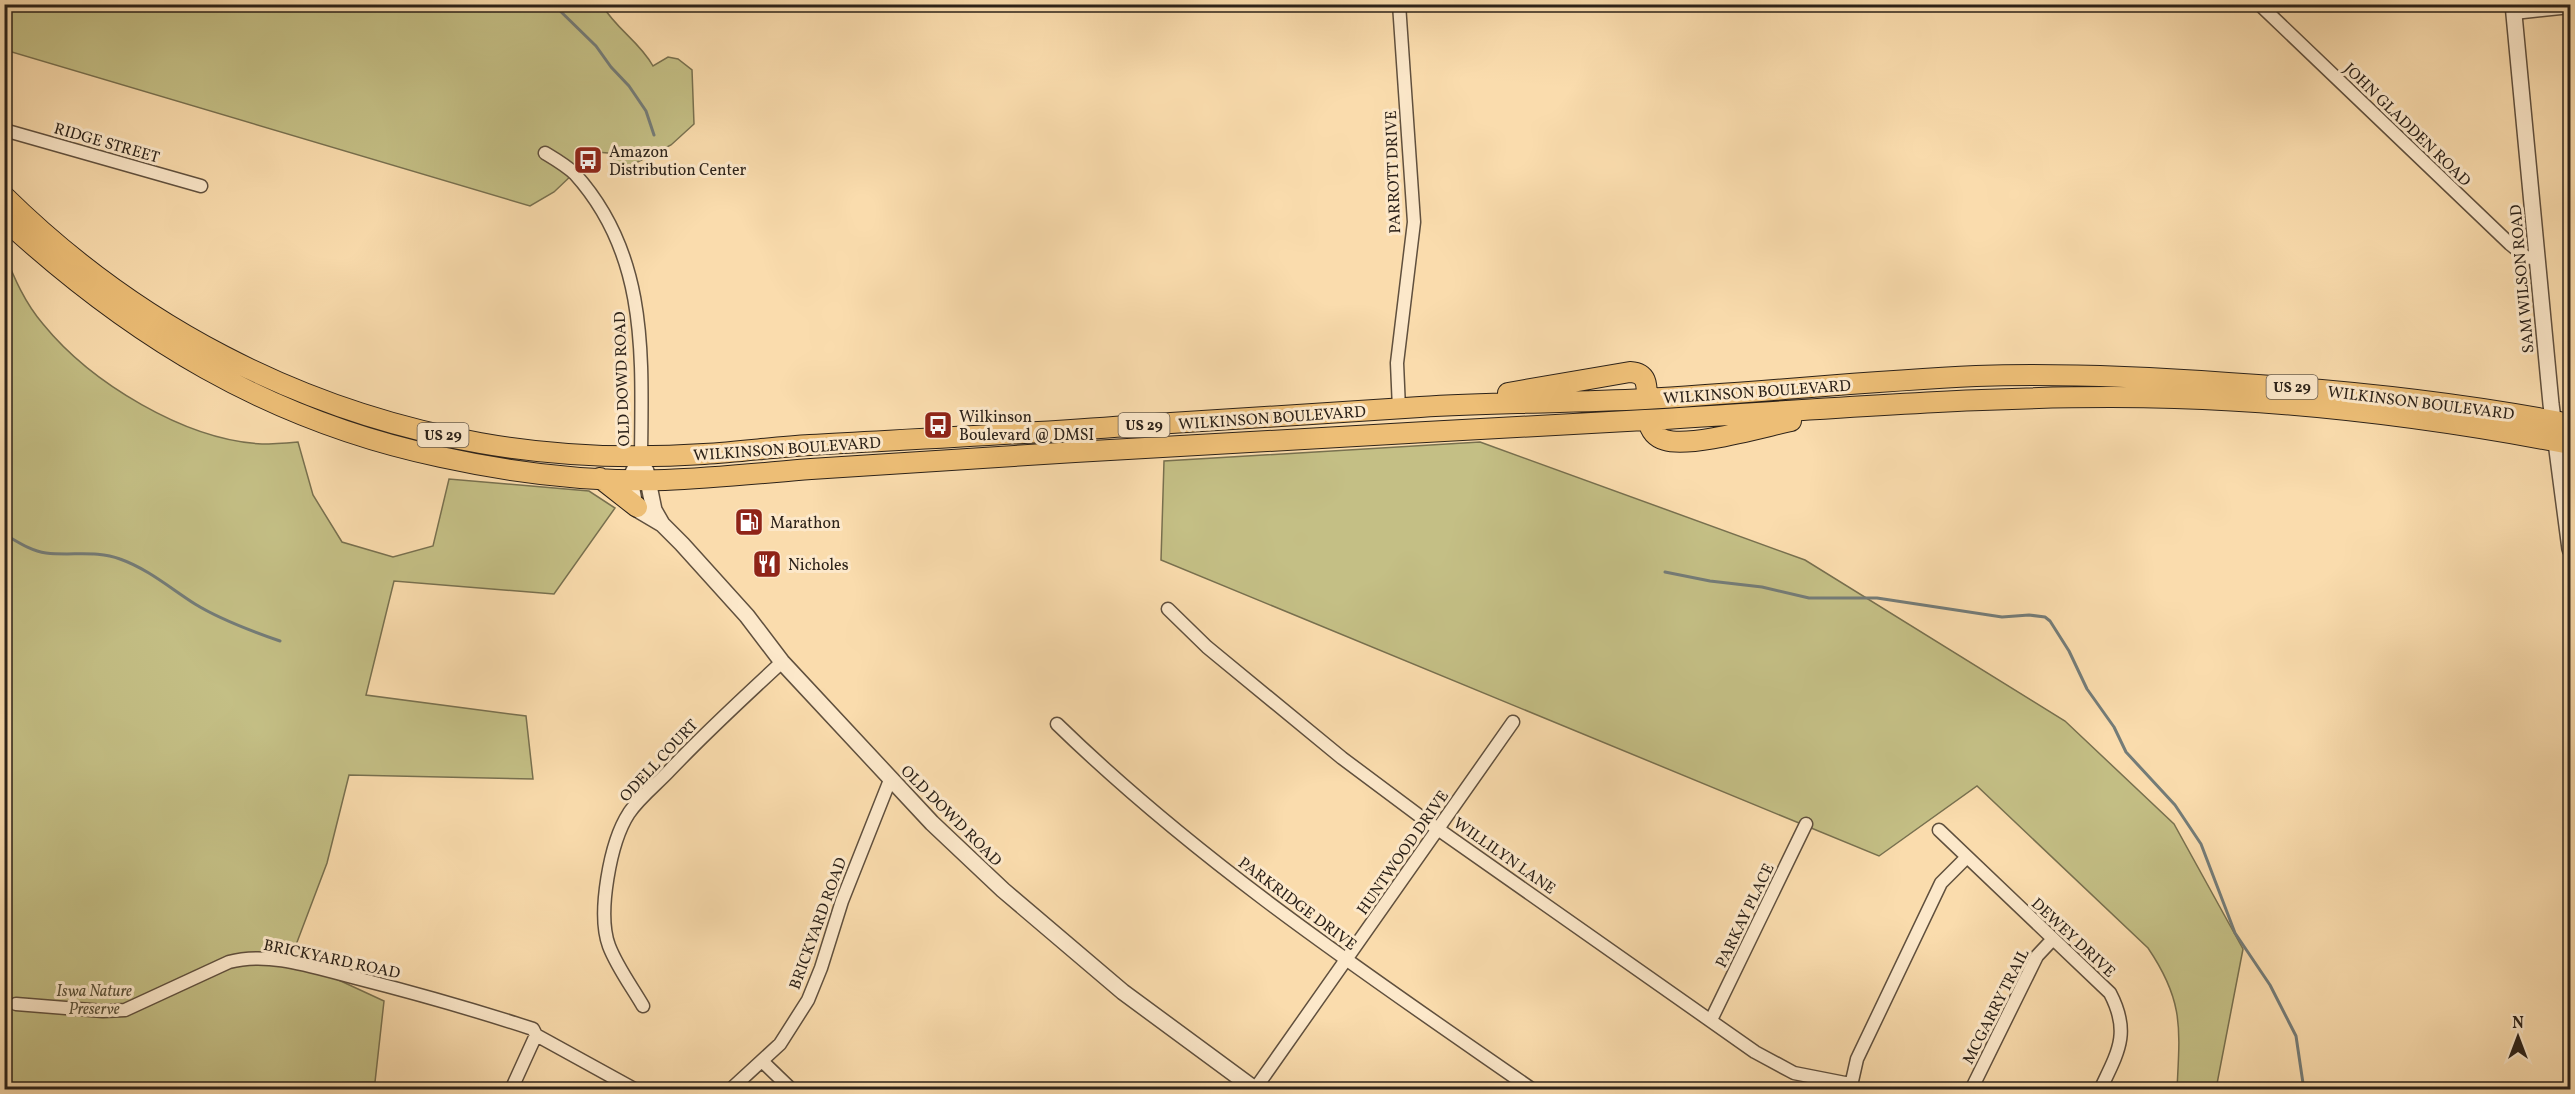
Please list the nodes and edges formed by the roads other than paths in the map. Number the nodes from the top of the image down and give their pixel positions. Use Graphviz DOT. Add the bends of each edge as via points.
graph roads {
  1 [pos="1399,4"];
  2 [pos="2259,4"];
  3 [pos="2571,8"];
  4 [pos="2513,9"];
  5 [pos="4,130"];
  6 [pos="545,153"];
  7 [pos="4,186"];
  8 [pos="201,186"];
  9 [pos="4,196"];
  10 [pos="4,219"];
  11 [pos="36,227"];
  12 [pos="2538,259"];
  13 [pos="203,357"];
  14 [pos="2112,377"];
  15 [pos="2112,398"];
  16 [pos="1647,399"];
  17 [pos="1421,407"];
  18 [pos="1399,409"];
  19 [pos="1648,420"];
  20 [pos="2562,422"];
  21 [pos="2563,442"];
  22 [pos="641,456"];
  23 [pos="600,478"];
  24 [pos="639,480"];
  25 [pos="638,507"];
  26 [pos="662,524"];
  27 [pos="2571,549"];
  28 [pos="1168,609"];
  29 [pos="782,662"];
  30 [pos="1513,722"];
  31 [pos="1057,724"];
  32 [pos="890,780"];
  33 [pos="1806,824"];
  34 [pos="1438,828"];
  35 [pos="1939,830"];
  36 [pos="1967,857"];
  37 [pos="2052,940"];
  38 [pos="1346,960"];
  39 [pos="15,1004"];
  40 [pos="643,1006"];
  41 [pos="1711,1020"];
  42 [pos="536,1035"];
  43 [pos="763,1062"];
  44 [pos="1850,1087"];
  45 [pos="511,1089"];
  46 [pos="636,1089"];
  47 [pos="730,1089"];
  48 [pos="792,1089"];
  49 [pos="1255,1089"];
  50 [pos="1533,1089"];
  51 [pos="1971,1089"];
  52 [pos="2100,1089"];
  1 -- 18 [label="street, PARROTT DRIVE" via="1414,222 1397,363"];
  2 -- 12 [label="street, JOHN GLADDEN ROAD" via="2510,244 2526,257"];
  3 -- 4 [label="street"];
  4 -- 12 [label="street, SAM WILSON ROAD"];
  5 -- 8 [label="street, RIDGE STREET"];
  6 -- 22 [label="street, OLD DOWD ROAD" via="573,173 593,199 628,265 639,329"];
  7 -- 11 [label="main road"];
  9 -- 11 [label="main road, WILKINSON BOULEVARD / US 29"];
  10 -- 13 [label="main road, WILKINSON BOULEVARD / US 29" via="87,291 163,344"];
  11 -- 13 [label="main road, WILKINSON BOULEVARD / US 29"];
  12 -- 20 [label="street, SAM WILSON ROAD"];
  13 -- 22 [label="main road, WILKINSON BOULEVARD / US 29" via="395,424 526,450"];
  13 -- 23 [label="main road, WILKINSON BOULEVARD / US 29" via="265,400 315,421 398,447 479,465"];
  14 -- 15 [label="street"];
  14 -- 16 [label="main road, WILKINSON BOULEVARD / US 29" via="1977,376"];
  14 -- 20 [label="main road, WILKINSON BOULEVARD / US 29" via="2340,391"];
  15 -- 19 [label="main road, WILKINSON BOULEVARD / US 29" via="1876,406 1676,442 1656,436"];
  15 -- 21 [label="main road, WILKINSON BOULEVARD / US 29" via="2292,404"];
  16 -- 17 [label="main road, WILKINSON BOULEVARD / US 29"];
  16 -- 17 [label="main road" via="1644,377 1630,372"];
  16 -- 19 [label="street"];
  17 -- 18 [label="main road, WILKINSON BOULEVARD / US 29"];
  18 -- 22 [label="main road, WILKINSON BOULEVARD / US 29"];
  19 -- 24 [label="main road, WILKINSON BOULEVARD / US 29" via="1143,447"];
  20 -- 21 [label="street, SAM WILSON ROAD"];
  21 -- 27 [label="street, SAM WILSON ROAD"];
  22 -- 24 [label="street, OLD DOWD ROAD"];
  23 -- 24 [label="main road, WILKINSON BOULEVARD / US 29"];
  23 -- 25 [label="main road"];
  24 -- 25 [label="street" via="634,501"];
  24 -- 26 [label="street, OLD DOWD ROAD"];
  25 -- 26 [label="street, OLD DOWD ROAD"];
  26 -- 29 [label="street, OLD DOWD ROAD" via="724,589"];
  28 -- 34 [label="street, WILLILYN LANE" via="1314,736"];
  29 -- 32 [label="street, OLD DOWD ROAD"];
  29 -- 40 [label="street, ODELL COURT" via="720,718 642,798 624,826 605,888 603,908 609,946"];
  30 -- 34 [label="street, HUNTWOOD DRIVE"];
  31 -- 38 [label="street, PARKRIDGE DRIVE" via="1154,812"];
  32 -- 43 [label="street, BRICKYARD ROAD" via="808,1000 786,1036"];
  32 -- 49 [label="street, OLD DOWD ROAD" via="962,852 1046,927 1123,992"];
  33 -- 41 [label="street, PARKAY PLACE"];
  34 -- 38 [label="street, HUNTWOOD DRIVE"];
  34 -- 41 [label="street, WILLILYN LANE"];
  35 -- 36 [label="street, DEWEY DRIVE"];
  36 -- 37 [label="street, DEWEY DRIVE"];
  36 -- 44 [label="street" via="1941,883 1857,1059"];
  37 -- 51 [label="street, MCGARRY TRAIL" via="2037,956"];
  37 -- 52 [label="street, DEWEY DRIVE" via="2110,993 2118,1010 2122,1027 2120,1047"];
  38 -- 49 [label="street, HUNTWOOD DRIVE"];
  38 -- 50 [label="street, PARKRIDGE DRIVE"];
  39 -- 42 [label="street, BRICKYARD ROAD" via="126,1010 217,966 257,957 412,993 533,1029"];
  41 -- 44 [label="street, WILLILYN LANE" via="1755,1052 1794,1073"];
  42 -- 45 [label="street"];
  42 -- 46 [label="street, BRICKYARD ROAD"];
  43 -- 47 [label="street, BRICKYARD ROAD"];
  43 -- 48 [label="street"];
}
